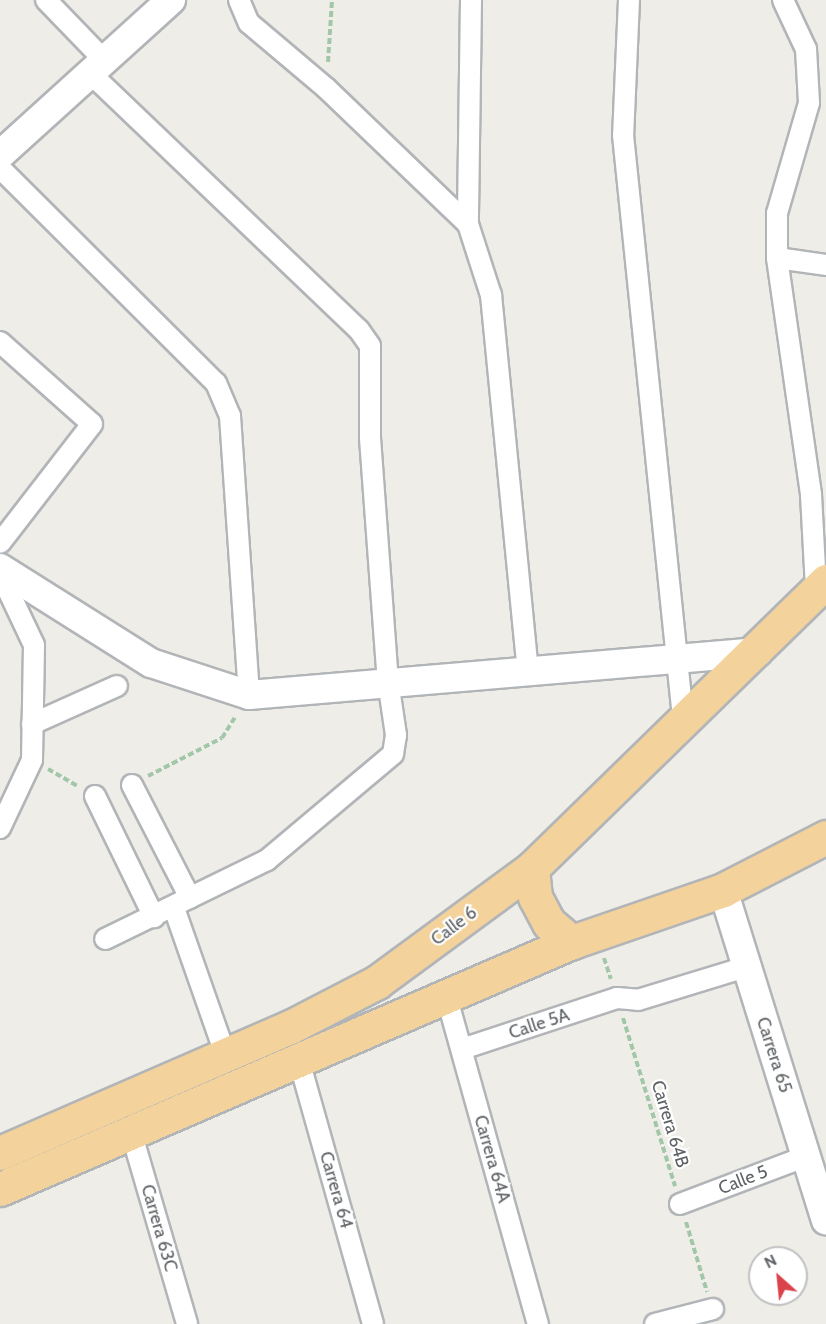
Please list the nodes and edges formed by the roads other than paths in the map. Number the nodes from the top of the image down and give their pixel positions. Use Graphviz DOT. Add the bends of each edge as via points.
graph roads {
  1 [pos="46,0"];
  2 [pos="171,0"];
  3 [pos="239,0"];
  4 [pos="471,0"];
  5 [pos="629,0"];
  6 [pos="783,0"];
  7 [pos="97,66"];
  8 [pos="0,155"];
  9 [pos="0,168"];
  10 [pos="468,224"];
  11 [pos="777,258"];
  12 [pos="826,265"];
  13 [pos="0,342"];
  14 [pos="1,564"];
  15 [pos="821,584"];
  16 [pos="758,652"];
  17 [pos="678,658"];
  18 [pos="528,670"];
  19 [pos="387,681"];
  20 [pos="117,686"];
  21 [pos="249,695"];
  22 [pos="683,718"];
  23 [pos="32,723"];
  24 [pos="132,785"];
  25 [pos="95,796"];
  26 [pos="0,828"];
  27 [pos="826,837"];
  28 [pos="532,868"];
  29 [pos="723,890"];
  30 [pos="182,903"];
  31 [pos="154,917"];
  32 [pos="584,937"];
  33 [pos="105,939"];
  34 [pos="746,968"];
  35 [pos="446,995"];
  36 [pos="462,1049"];
  37 [pos="225,1054"];
  38 [pos="298,1057"];
  39 [pos="131,1132"];
  40 [pos="0,1152"];
  41 [pos="807,1156"];
  42 [pos="0,1189"];
  43 [pos="680,1204"];
  44 [pos="826,1220"];
  45 [pos="713,1309"];
  46 [pos="187,1324"];
  47 [pos="373,1324"];
  48 [pos="538,1324"];
  49 [pos="655,1324"];
  1 -- 7 [label="street"];
  2 -- 7 [label="main road"];
  3 -- 10 [label="street" via="249,23 327,88"];
  4 -- 10 [label="street"];
  5 -- 17 [label="street" via="623,135"];
  6 -- 11 [label="street" via="806,49 809,103 777,213"];
  7 -- 8 [label="main road"];
  7 -- 19 [label="street" via="360,330 370,346 370,438"];
  9 -- 21 [label="street" via="216,383 230,416"];
  10 -- 18 [label="street" via="491,295"];
  11 -- 12 [label="street"];
  11 -- 15 [label="street"];
  13 -- 14 [label="street" via="92,424"];
  14 -- 21 [label="main road" via="151,663"];
  14 -- 23 [label="street" via="34,645"];
  15 -- 16 [label="highway, Calle 6"];
  16 -- 17 [label="main road"];
  16 -- 22 [label="highway, Calle 6"];
  17 -- 18 [label="main road"];
  17 -- 22 [label="street"];
  18 -- 19 [label="main road"];
  19 -- 21 [label="main road"];
  19 -- 30 [label="street" via="396,735 393,754 267,860"];
  20 -- 23 [label="street"];
  22 -- 28 [label="highway, Calle 6"];
  23 -- 26 [label="street" via="32,760"];
  24 -- 30 [label="street"];
  25 -- 31 [label="street"];
  27 -- 29 [label="highway"];
  28 -- 32 [label="highway" via="535,897 549,923"];
  28 -- 37 [label="highway, Calle 6" via="377,982"];
  29 -- 32 [label="highway"];
  29 -- 34 [label="main road, Carrera 65"];
  30 -- 31 [label="street"];
  30 -- 37 [label="street"];
  31 -- 33 [label="street"];
  32 -- 35 [label="highway"];
  34 -- 36 [label="street, Calle 5A" via="638,1000 617,998"];
  34 -- 41 [label="main road, Carrera 65"];
  35 -- 36 [label="street, Carrera 64A"];
  35 -- 38 [label="highway"];
  36 -- 48 [label="street, Carrera 64A"];
  37 -- 40 [label="highway, Calle 6"];
  38 -- 39 [label="highway"];
  38 -- 47 [label="street, Carrera 64"];
  39 -- 42 [label="highway"];
  39 -- 46 [label="street, Carrera 63C"];
  41 -- 43 [label="street, Calle 5"];
  41 -- 44 [label="main road, Carrera 65"];
  45 -- 49 [label="street"];
}
